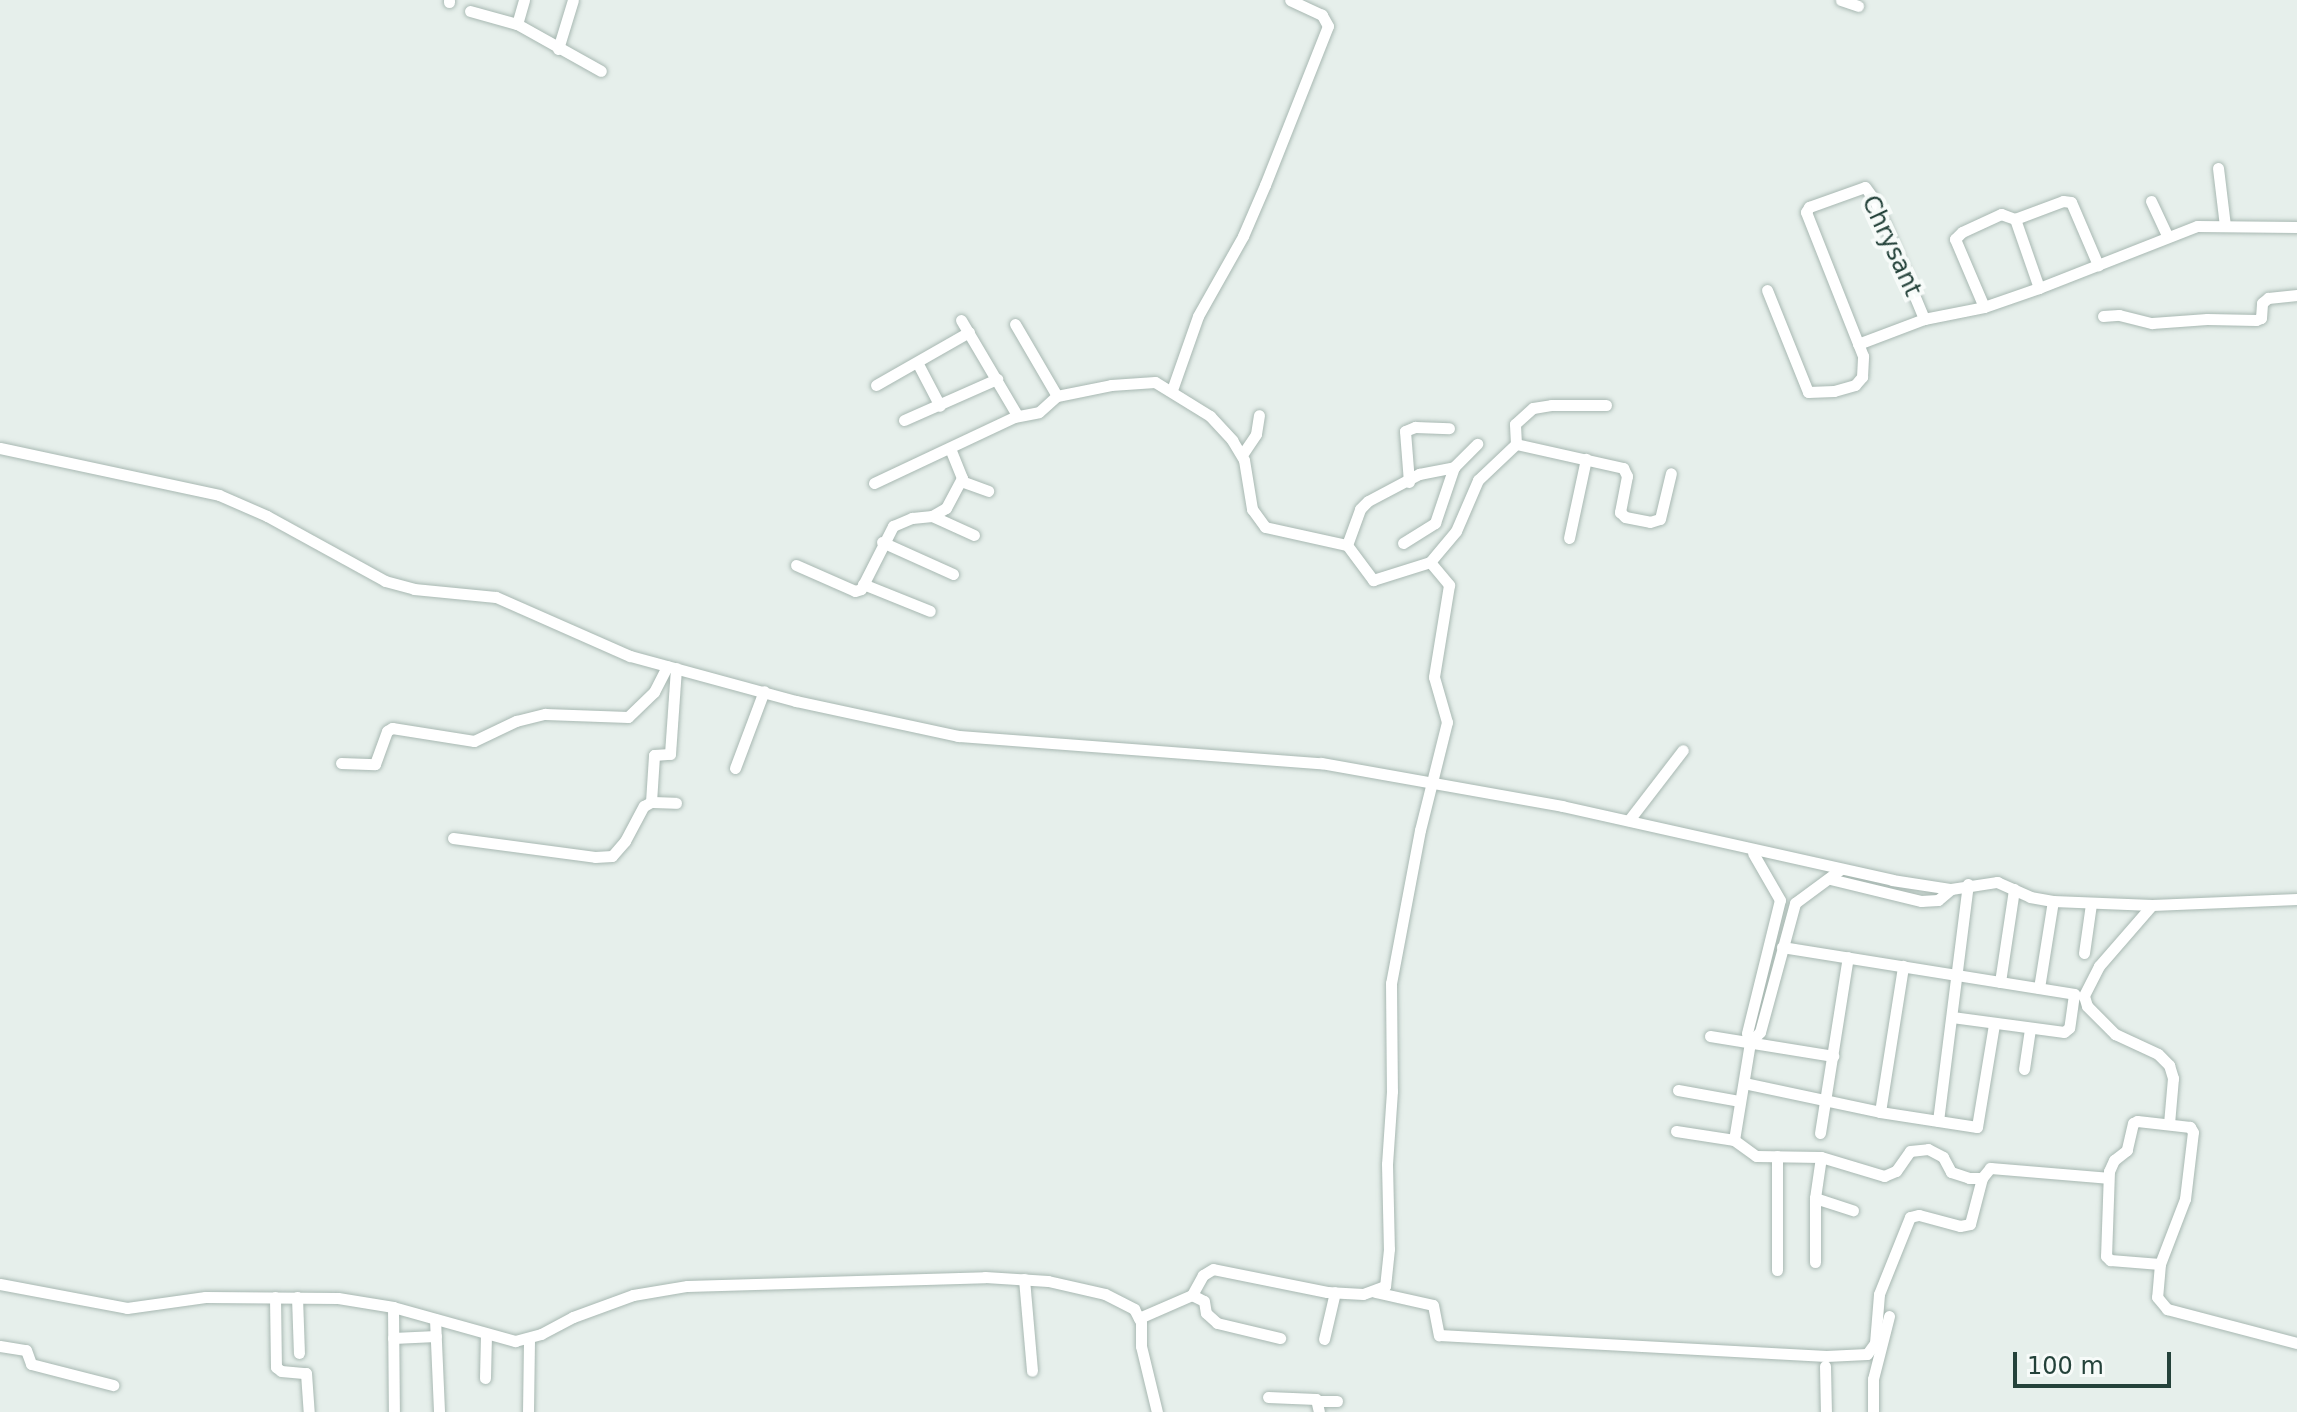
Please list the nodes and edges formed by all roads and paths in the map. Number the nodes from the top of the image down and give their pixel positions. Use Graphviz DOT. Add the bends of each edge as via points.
graph roads {
  1 [pos="524,0"];
  2 [pos="573,0"];
  3 [pos="1290,0"];
  4 [pos="1841,0"];
  5 [pos="1858,6"];
  6 [pos="470,11"];
  7 [pos="517,24"];
  8 [pos="558,49"];
  9 [pos="601,71"];
  10 [pos="2218,168"];
  11 [pos="2151,201"];
  12 [pos="2015,219"];
  13 [pos="2225,226"];
  14 [pos="2297,227"];
  15 [pos="2167,236"];
  16 [pos="2098,265"];
  17 [pos="2039,288"];
  18 [pos="1767,290"];
  19 [pos="2297,295"];
  20 [pos="1984,307"];
  21 [pos="2103,316"];
  22 [pos="1924,319"];
  23 [pos="961,320"];
  24 [pos="1015,324"];
  25 [pos="969,332"];
  26 [pos="1858,344"];
  27 [pos="918,364"];
  28 [pos="997,379"];
  29 [pos="876,385"];
  30 [pos="1172,390"];
  31 [pos="1057,396"];
  32 [pos="1606,405"];
  33 [pos="940,406"];
  34 [pos="1017,415"];
  35 [pos="1259,415"];
  36 [pos="904,420"];
  37 [pos="1449,428"];
  38 [pos="1477,444"];
  39 [pos="1516,444"];
  40 [pos="0,448"];
  41 [pos="950,448"];
  42 [pos="1242,455"];
  43 [pos="1586,459"];
  44 [pos="1454,467"];
  45 [pos="1671,473"];
  46 [pos="961,481"];
  47 [pos="1409,482"];
  48 [pos="874,483"];
  49 [pos="988,491"];
  50 [pos="932,516"];
  51 [pos="974,535"];
  52 [pos="1569,538"];
  53 [pos="882,542"];
  54 [pos="1403,543"];
  55 [pos="1347,545"];
  56 [pos="1430,562"];
  57 [pos="796,565"];
  58 [pos="953,574"];
  59 [pos="863,584"];
  60 [pos="930,611"];
  61 [pos="672,667"];
  62 [pos="764,691"];
  63 [pos="1683,750"];
  64 [pos="341,763"];
  65 [pos="735,768"];
  66 [pos="1431,782"];
  67 [pos="651,802"];
  68 [pos="676,803"];
  69 [pos="1629,820"];
  70 [pos="453,838"];
  71 [pos="1753,853"];
  72 [pos="1841,869"];
  73 [pos="1830,879"];
  74 [pos="1968,884"];
  75 [pos="1951,889"];
  76 [pos="2014,889"];
  77 [pos="2297,899"];
  78 [pos="1780,900"];
  79 [pos="2053,901"];
  80 [pos="1795,903"];
  81 [pos="2091,904"];
  82 [pos="2152,905"];
  83 [pos="1782,947"];
  84 [pos="2084,953"];
  85 [pos="1848,957"];
  86 [pos="1903,966"];
  87 [pos="1959,975"];
  88 [pos="2000,982"];
  89 [pos="2039,988"];
  90 [pos="1952,1017"];
  91 [pos="1994,1024"];
  92 [pos="2030,1029"];
  93 [pos="1710,1036"];
  94 [pos="1750,1042"];
  95 [pos="1833,1056"];
  96 [pos="2024,1069"];
  97 [pos="1744,1083"];
  98 [pos="1678,1090"];
  99 [pos="1740,1101"];
  100 [pos="1825,1101"];
  101 [pos="1880,1112"];
  102 [pos="1938,1121"];
  103 [pos="2169,1124"];
  104 [pos="1676,1131"];
  105 [pos="1820,1133"];
  106 [pos="1741,1146"];
  107 [pos="1777,1156"];
  108 [pos="1821,1157"];
  109 [pos="1982,1178"];
  110 [pos="2108,1178"];
  111 [pos="1815,1198"];
  112 [pos="1853,1210"];
  113 [pos="1815,1262"];
  114 [pos="2160,1264"];
  115 [pos="1777,1270"];
  116 [pos="1024,1279"];
  117 [pos="0,1284"];
  118 [pos="1335,1292"];
  119 [pos="1375,1292"];
  120 [pos="1192,1295"];
  121 [pos="275,1297"];
  122 [pos="297,1297"];
  123 [pos="393,1307"];
  124 [pos="1889,1316"];
  125 [pos="1139,1318"];
  126 [pos="435,1319"];
  127 [pos="486,1335"];
  128 [pos="436,1336"];
  129 [pos="393,1338"];
  130 [pos="529,1338"];
  131 [pos="1280,1338"];
  132 [pos="1324,1339"];
  133 [pos="2297,1343"];
  134 [pos="0,1346"];
  135 [pos="299,1353"];
  136 [pos="1825,1366"];
  137 [pos="1032,1371"];
  138 [pos="485,1378"];
  139 [pos="113,1385"];
  140 [pos="1268,1397"];
  141 [pos="1337,1401"];
  142 [pos="1319,1407"];
  143 [pos="309,1412"];
  144 [pos="394,1412"];
  145 [pos="439,1412"];
  146 [pos="528,1412"];
  147 [pos="1157,1412"];
  148 [pos="1826,1412"];
  149 [pos="1873,1412"];
  1 -- 7 [label="street"];
  2 -- 8 [label="street"];
  3 -- 30 [label="street" via="1322,15 1328,26 1243,236 1198,316"];
  4 -- 5 [label="street"];
  6 -- 7 [label="street"];
  7 -- 8 [label="street"];
  8 -- 9 [label="street"];
  10 -- 13 [label="street"];
  11 -- 15 [label="street"];
  12 -- 16 [label="street" via="2071,202"];
  12 -- 17 [label="street"];
  12 -- 20 [label="street" via="2001,214 1955,239"];
  13 -- 14 [label="street"];
  13 -- 15 [label="street" via="2197,226"];
  15 -- 16 [label="street"];
  16 -- 17 [label="street"];
  17 -- 20 [label="street"];
  18 -- 26 [label="street" via="1808,392 1855,385 1864,367"];
  19 -- 21 [label="street" via="2268,298 2256,320 2152,323"];
  20 -- 22 [label="street"];
  22 -- 26 [label="street"];
  22 -- 26 [label="street, Chrysant" via="1875,201 1860,187 1806,212"];
  23 -- 25 [label="street"];
  24 -- 31 [label="street"];
  25 -- 27 [label="street"];
  25 -- 28 [label="street"];
  27 -- 29 [label="street"];
  27 -- 33 [label="street"];
  28 -- 33 [label="street"];
  28 -- 34 [label="street"];
  30 -- 31 [label="street" via="1149,382"];
  30 -- 42 [label="street" via="1210,416"];
  31 -- 34 [label="street" via="1039,412"];
  32 -- 39 [label="street" via="1533,408 1515,424"];
  33 -- 36 [label="street"];
  34 -- 41 [label="street"];
  35 -- 42 [label="street" via="1256,434"];
  37 -- 47 [label="street" via="1405,431"];
  38 -- 44 [label="street"];
  39 -- 43 [label="street"];
  39 -- 56 [label="street" via="1478,480 1456,531"];
  40 -- 61 [label="street" via="219,495 385,581 496,597 614,649"];
  41 -- 46 [label="street"];
  41 -- 48 [label="street"];
  42 -- 55 [label="street" via="1252,509 1260,523"];
  43 -- 45 [label="street" via="1625,470 1620,512 1650,522 1661,517"];
  43 -- 52 [label="street"];
  44 -- 47 [label="street" via="1419,474"];
  44 -- 54 [label="street" via="1435,523"];
  46 -- 49 [label="street"];
  46 -- 50 [label="street" via="946,508"];
  47 -- 55 [label="street" via="1377,495 1360,509"];
  50 -- 51 [label="street"];
  50 -- 53 [label="street" via="900,521"];
  53 -- 58 [label="street"];
  53 -- 59 [label="street"];
  55 -- 56 [label="street" via="1375,580"];
  56 -- 66 [label="street" via="1449,585 1434,669 1447,722"];
  57 -- 59 [label="street" via="855,591"];
  59 -- 60 [label="street"];
  61 -- 62 [label="street"];
  61 -- 64 [label="street" via="628,717 545,714 474,741 392,728 375,764"];
  61 -- 67 [label="street" via="670,754 653,757"];
  62 -- 65 [label="street"];
  62 -- 66 [label="street" via="958,736 1289,759"];
  63 -- 69 [label="street"];
  66 -- 69 [label="street"];
  66 -- 119 [label="street" via="1391,983 1389,1266 1385,1286"];
  67 -- 68 [label="street"];
  67 -- 70 [label="street" via="620,850 605,858"];
  69 -- 72 [label="street"];
  71 -- 78 [label="street"];
  72 -- 73 [label="street"];
  72 -- 75 [label="street"];
  73 -- 75 [label="street" via="1921,901 1938,900"];
  73 -- 80 [label="street"];
  74 -- 75 [label="street"];
  74 -- 76 [label="street" via="1988,881"];
  74 -- 87 [label="street"];
  76 -- 79 [label="street"];
  76 -- 88 [label="street"];
  77 -- 82 [label="street"];
  78 -- 80 [label="street"];
  78 -- 94 [label="street" via="1747,1033"];
  79 -- 81 [label="street"];
  79 -- 89 [label="street"];
  80 -- 83 [label="street"];
  81 -- 82 [label="street"];
  81 -- 84 [label="street"];
  82 -- 103 [label="street" via="2099,966 2084,996 2115,1034 2158,1054 2169,1065"];
  83 -- 85 [label="street"];
  83 -- 94 [label="street" via="1760,1032"];
  85 -- 86 [label="street"];
  85 -- 95 [label="street"];
  86 -- 87 [label="street"];
  86 -- 101 [label="street"];
  87 -- 88 [label="street"];
  87 -- 90 [label="street"];
  88 -- 89 [label="street"];
  89 -- 92 [label="street" via="2074,994 2070,1023 2064,1032"];
  90 -- 91 [label="street"];
  90 -- 102 [label="street"];
  91 -- 92 [label="street"];
  91 -- 102 [label="street" via="1979,1125"];
  92 -- 96 [label="street"];
  93 -- 94 [label="street"];
  94 -- 95 [label="street"];
  94 -- 97 [label="street"];
  95 -- 100 [label="street"];
  97 -- 99 [label="street"];
  97 -- 100 [label="street"];
  98 -- 99 [label="street"];
  99 -- 106 [label="street"];
  100 -- 101 [label="street"];
  100 -- 105 [label="street"];
  101 -- 102 [label="street"];
  103 -- 110 [label="street" via="2133,1123 2127,1150 2114,1160"];
  103 -- 114 [label="street" via="2190,1127 2193,1133 2185,1199"];
  104 -- 106 [label="street"];
  106 -- 107 [label="street"];
  107 -- 108 [label="street"];
  107 -- 115 [label="street"];
  108 -- 109 [label="street" via="1888,1176 1910,1151 1928,1149 1957,1174"];
  108 -- 111 [label="street"];
  109 -- 110 [label="street" via="1992,1168"];
  109 -- 119 [label="street" via="1970,1224 1910,1217 1879,1294 1876,1338 1867,1354 1767,1354 1439,1335 1433,1305"];
  110 -- 114 [label="street" via="2106,1256"];
  111 -- 112 [label="street"];
  111 -- 113 [label="street"];
  114 -- 133 [label="street" via="2157,1297 2164,1308"];
  116 -- 125 [label="street" via="1105,1294 1131,1306"];
  116 -- 130 [label="street" via="764,1282 655,1290 607,1304"];
  116 -- 137 [label="street"];
  117 -- 121 [label="street" via="127,1308 205,1297"];
  118 -- 119 [label="street"];
  118 -- 120 [label="street" via="1213,1269 1203,1275"];
  118 -- 132 [label="street"];
  120 -- 125 [label="street"];
  120 -- 131 [label="street" via="1204,1301 1206,1313 1217,1323"];
  121 -- 122 [label="street"];
  121 -- 143 [label="street" via="276,1367 306,1373"];
  122 -- 123 [label="street"];
  122 -- 135 [label="street"];
  123 -- 126 [label="street"];
  123 -- 129 [label="street"];
  124 -- 149 [label="street" via="1873,1379"];
  125 -- 147 [label="street"];
  126 -- 127 [label="street"];
  126 -- 128 [label="street"];
  127 -- 130 [label="street"];
  127 -- 138 [label="street"];
  128 -- 129 [label="street"];
  128 -- 145 [label="street"];
  129 -- 144 [label="street"];
  130 -- 146 [label="street"];
  134 -- 139 [label="street" via="26,1350 31,1364"];
  136 -- 148 [label="street"];
  140 -- 142 [label="street"];
  141 -- 142 [label="street"];
}
